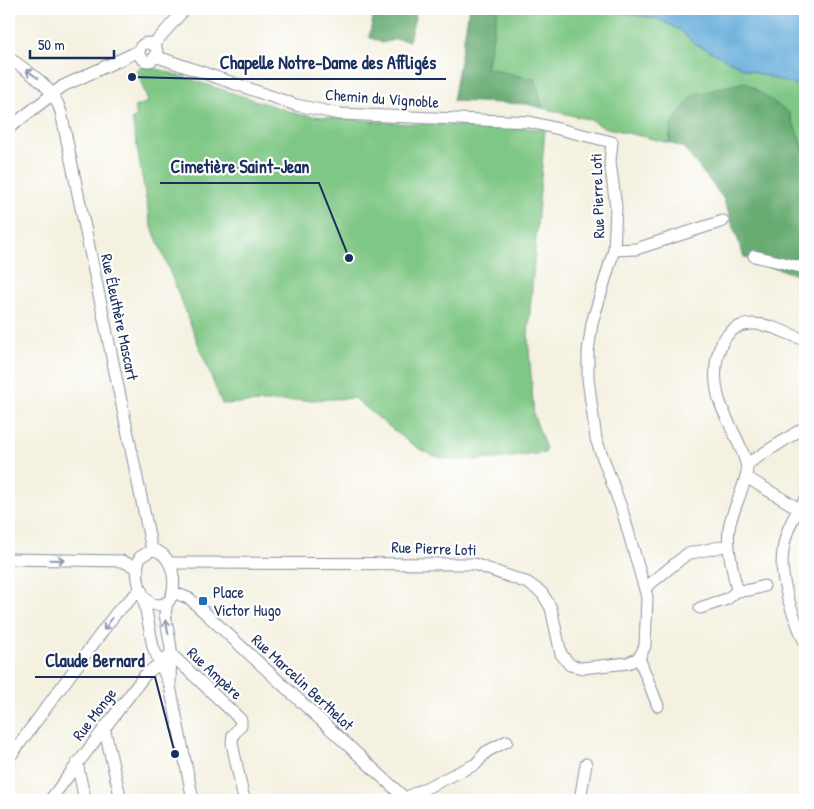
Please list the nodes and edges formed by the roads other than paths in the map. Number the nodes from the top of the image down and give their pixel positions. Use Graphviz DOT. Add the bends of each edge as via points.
graph roads {
  1 [pos="186,9"];
  2 [pos="153,44"];
  3 [pos="139,51"];
  4 [pos="155,56"];
  5 [pos="9,58"];
  6 [pos="52,94"];
  7 [pos="9,128"];
  8 [pos="612,142"];
  9 [pos="723,221"];
  10 [pos="614,250"];
  11 [pos="754,256"];
  12 [pos="805,268"];
  13 [pos="805,340"];
  14 [pos="805,427"];
  15 [pos="747,464"];
  16 [pos="746,477"];
  17 [pos="802,504"];
  18 [pos="729,545"];
  19 [pos="152,550"];
  20 [pos="9,559"];
  21 [pos="169,563"];
  22 [pos="137,568"];
  23 [pos="764,586"];
  24 [pos="645,588"];
  25 [pos="736,591"];
  26 [pos="142,592"];
  27 [pos="173,592"];
  28 [pos="167,603"];
  29 [pos="700,608"];
  30 [pos="805,643"];
  31 [pos="171,654"];
  32 [pos="639,658"];
  33 [pos="159,663"];
  34 [pos="170,686"];
  35 [pos="658,706"];
  36 [pos="104,727"];
  37 [pos="507,741"];
  38 [pos="9,758"];
  39 [pos="77,763"];
  40 [pos="586,764"];
  41 [pos="406,799"];
  42 [pos="50,800"];
  43 [pos="85,800"];
  44 [pos="120,800"];
  45 [pos="193,800"];
  46 [pos="244,800"];
  47 [pos="580,800"];
  1 -- 2 [label="street"];
  2 -- 3 [label="street" via="145,43"];
  2 -- 4 [label="street"];
  3 -- 4 [label="street" via="141,58 146,60"];
  3 -- 6 [label="street" via="74,80"];
  4 -- 8 [label="street, Chemin du Vignoble" via="296,105 340,114 530,122"];
  6 -- 5 [label="street, one-way" via="38,79"];
  6 -- 7 [label="street"];
  6 -- 19 [label="street, Rue Éleuthère Mascart" via="63,119"];
  8 -- 10 [label="street, Rue Pierre Loti" via="610,162 616,207"];
  9 -- 10 [label="street, Rue Pierre Loti" via="636,249"];
  10 -- 24 [label="street, Rue Pierre Loti" via="589,341 590,403 602,458 620,504"];
  11 -- 12 [label="street"];
  13 -- 15 [label="street" via="753,324 732,331 720,346 716,369 718,397"];
  14 -- 15 [label="street"];
  15 -- 16 [label="street"];
  16 -- 17 [label="street"];
  16 -- 18 [label="street" via="730,520"];
  17 -- 30 [label="street" via="785,536 782,573 788,602"];
  18 -- 24 [label="street" via="687,554"];
  18 -- 25 [label="street"];
  19 -- 21 [label="street" via="163,553"];
  19 -- 22 [label="street" via="141,555"];
  20 -- 22 [label="street, one-way" via="122,561"];
  21 -- 27 [label="street"];
  21 -- 32 [label="street, Rue Pierre Loti" via="474,564 528,583 542,592 552,608 561,654 570,665 582,668 628,663"];
  22 -- 26 [label="street"];
  23 -- 25 [label="street"];
  24 -- 32 [label="street, Rue Pierre Loti" via="648,603 646,646"];
  25 -- 29 [label="street" via="727,599"];
  26 -- 28 [label="street" via="151,604"];
  26 -- 33 [label="street"];
  26 -- 38 [label="street, one-way" via="119,609"];
  27 -- 28 [label="street"];
  27 -- 41 [label="street, Rue Marcelin Berthelot" via="190,599"];
  31 -- 28 [label="street, one-way" via="165,618"];
  31 -- 33 [label="street, Rue Monge"];
  31 -- 34 [label="street"];
  31 -- 46 [label="street, Rue Ampère" via="241,720 232,743"];
  32 -- 35 [label="street"];
  33 -- 34 [label="street"];
  33 -- 36 [label="street, Rue Monge" via="144,675"];
  34 -- 45 [label="street"];
  36 -- 39 [label="street, Rue Monge"];
  36 -- 44 [label="street"];
  37 -- 41 [label="street" via="486,752 476,764"];
  39 -- 42 [label="street, Rue Monge"];
  39 -- 43 [label="street"];
  40 -- 47 [label="street"];
}
